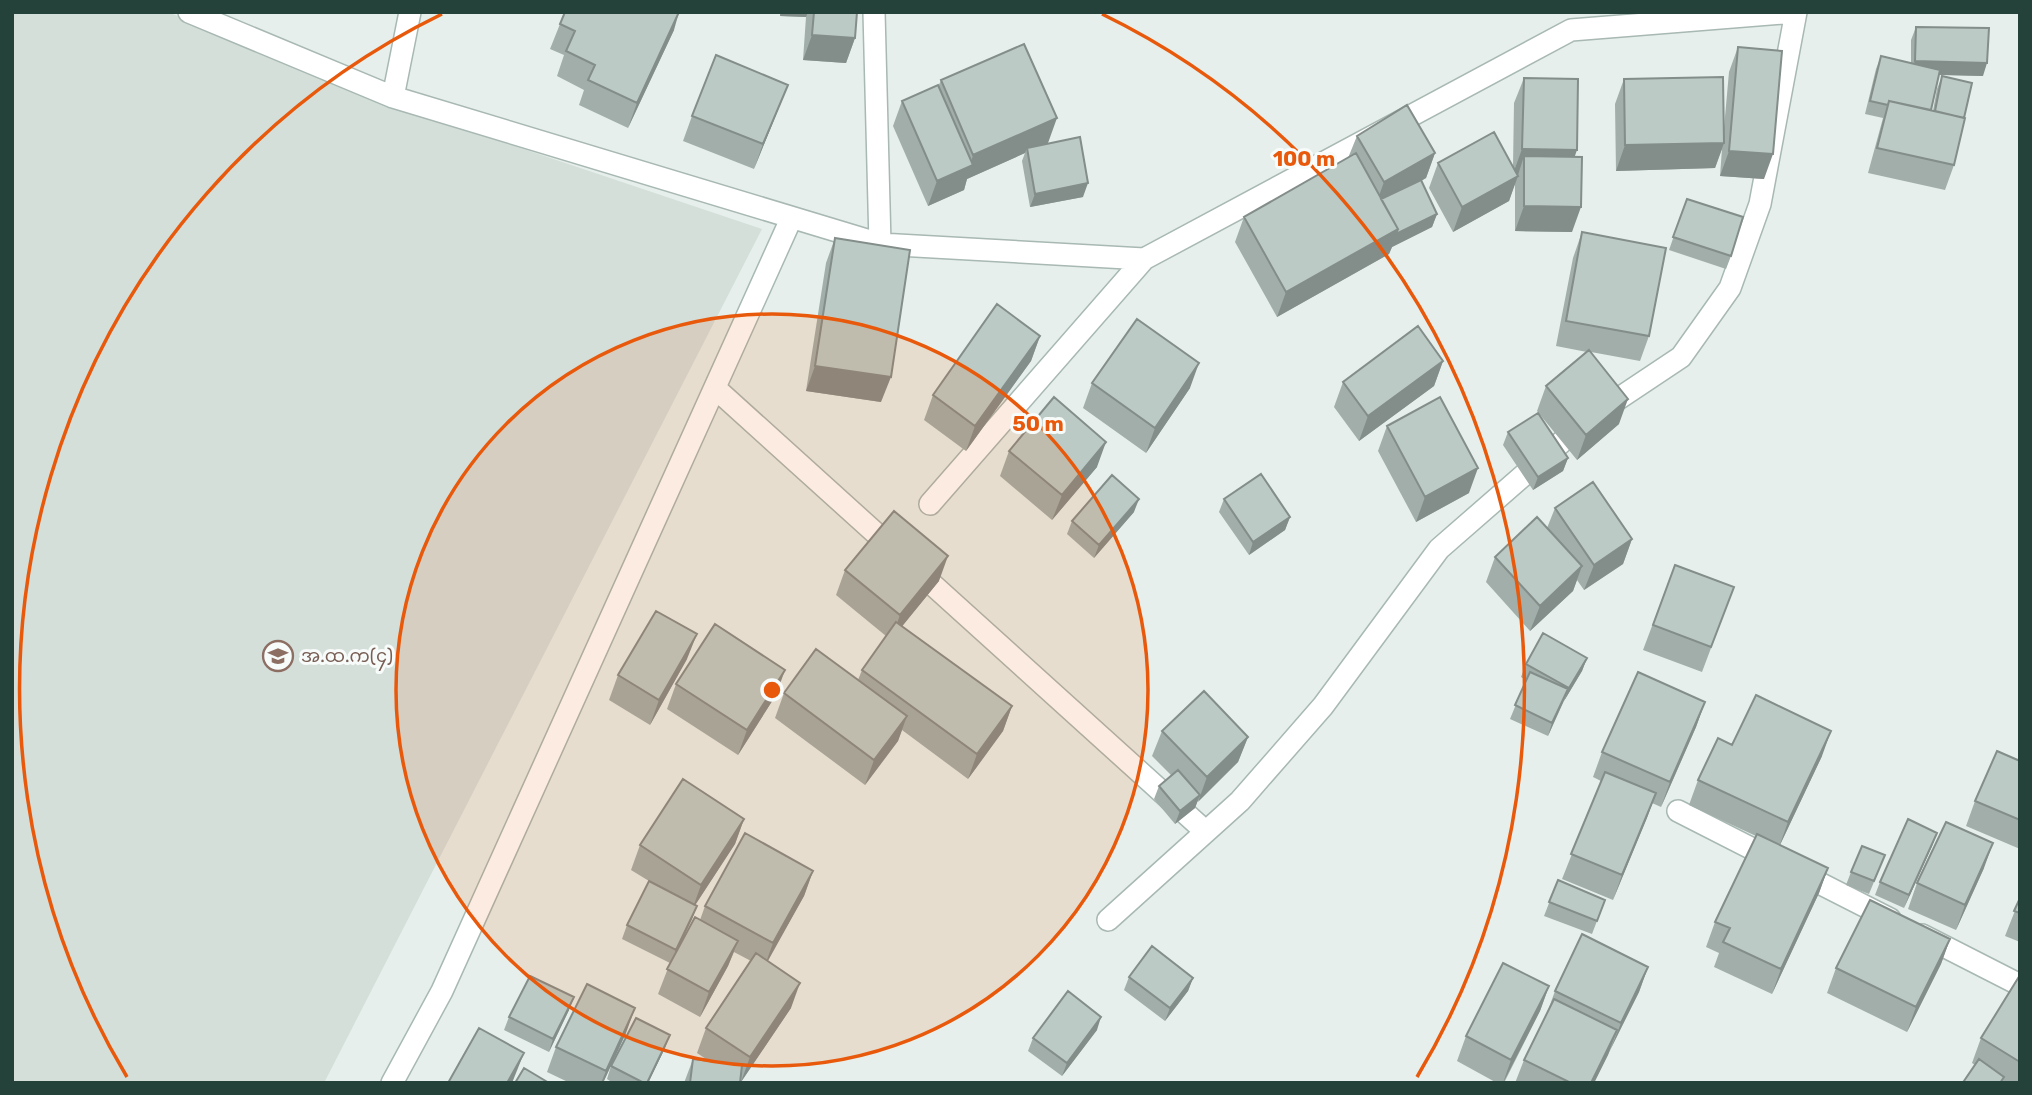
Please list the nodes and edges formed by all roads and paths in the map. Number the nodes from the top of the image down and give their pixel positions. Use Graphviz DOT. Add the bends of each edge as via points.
graph roads {
  1 [pos="189,12"];
  2 [pos="410,12"];
  3 [pos="874,12"];
  4 [pos="1795,12"];
  5 [pos="1570,21"];
  6 [pos="393,97"];
  7 [pos="791,219"];
  8 [pos="880,244"];
  9 [pos="1144,259"];
  10 [pos="715,388"];
  11 [pos="930,503"];
  12 [pos="1678,811"];
  13 [pos="1205,831"];
  14 [pos="1108,920"];
  15 [pos="2020,985"];
  16 [pos="392,1083"];
  1 -- 6 [label="street"];
  2 -- 6 [label="street"];
  3 -- 8 [label="street"];
  4 -- 5 [label="street"];
  4 -- 13 [label="street" via="1760,204 1730,288 1681,357 1588,419 1439,549 1323,706 1240,801"];
  5 -- 9 [label="street"];
  6 -- 7 [label="street"];
  7 -- 8 [label="street"];
  7 -- 10 [label="street"];
  8 -- 9 [label="street"];
  9 -- 11 [label="street"];
  10 -- 13 [label="street"];
  10 -- 16 [label="street" via="442,991"];
  12 -- 15 [label="street"];
  13 -- 14 [label="street"];
}
